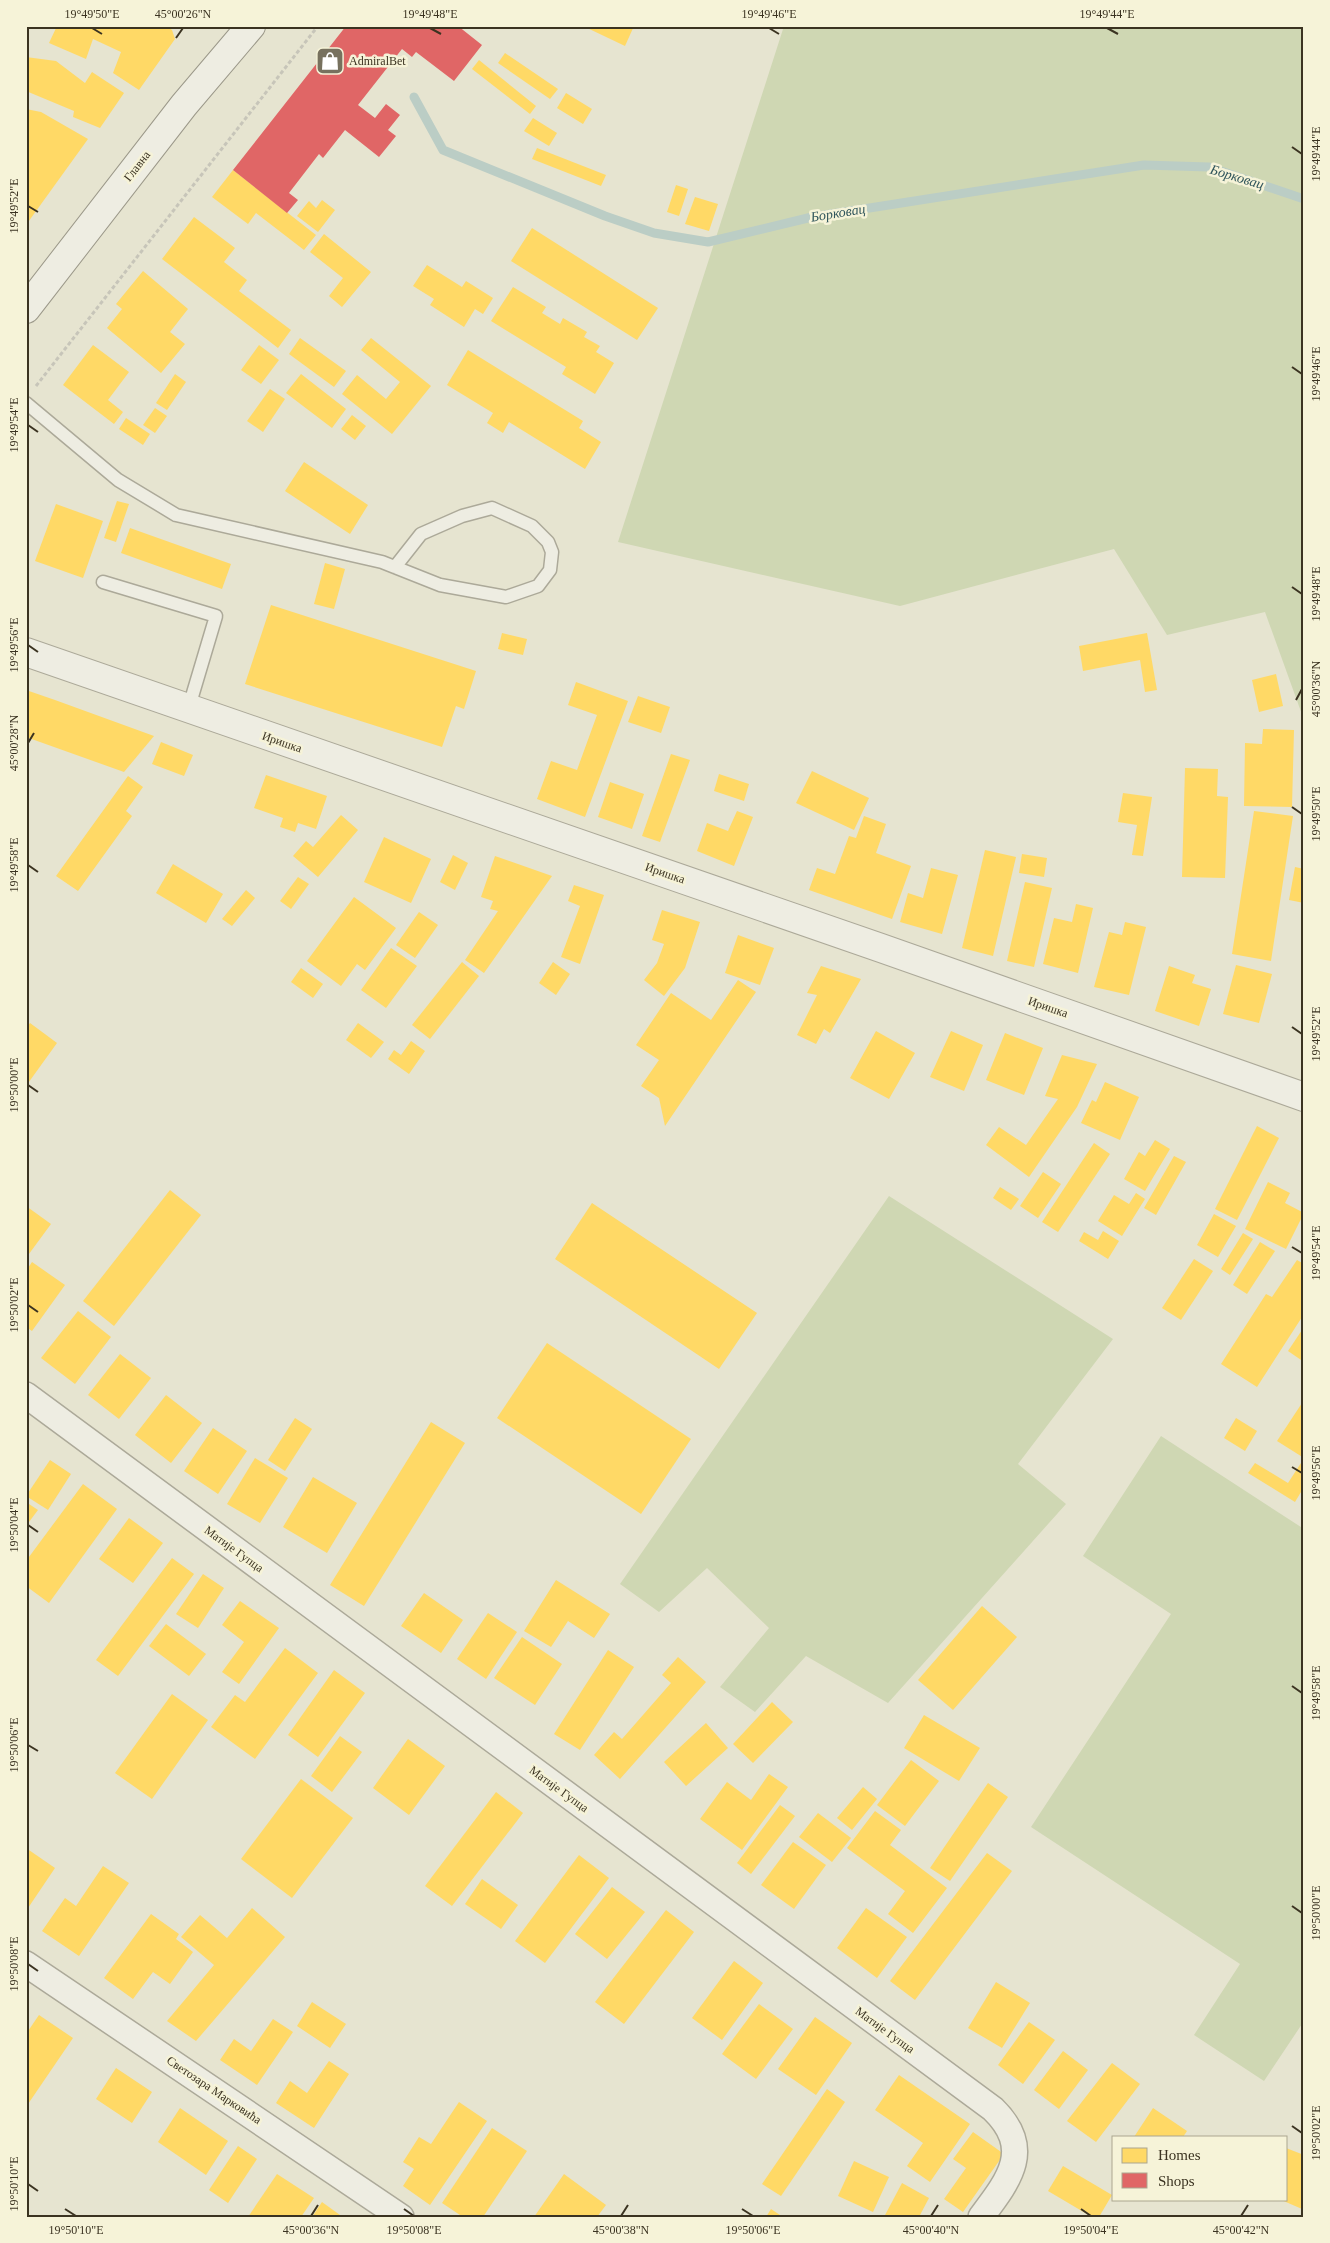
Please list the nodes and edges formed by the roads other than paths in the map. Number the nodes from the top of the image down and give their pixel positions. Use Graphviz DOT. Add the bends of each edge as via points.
graph roads {
  1 [pos="251,26"];
  2 [pos="26,309"];
  3 [pos="26,403"];
  4 [pos="395,567"];
  5 [pos="103,582"];
  6 [pos="26,652"];
  7 [pos="188,710"];
  8 [pos="1304,1097"];
  9 [pos="26,1395"];
  10 [pos="26,1964"];
  11 [pos="401,2217"];
  12 [pos="981,2217"];
  1 -- 2 [label="street, Главна" via="184,105"];
  3 -- 4 [label="lane" via="118,480 176,515"];
  4 -- 4 [label="lane" via="440,585 506,597 538,586 550,570 552,552 548,542 532,526 492,508 462,516 420,534"];
  5 -- 7 [label="lane" via="216,616"];
  6 -- 7 [label="street, Иришка"];
  7 -- 8 [label="street, Иришка"];
  9 -- 12 [label="street, Матије Гупца" via="993,2109 1006,2122 1011,2134 1014,2164 1002,2189"];
  10 -- 11 [label="street, Светозара Марковића"];
}
